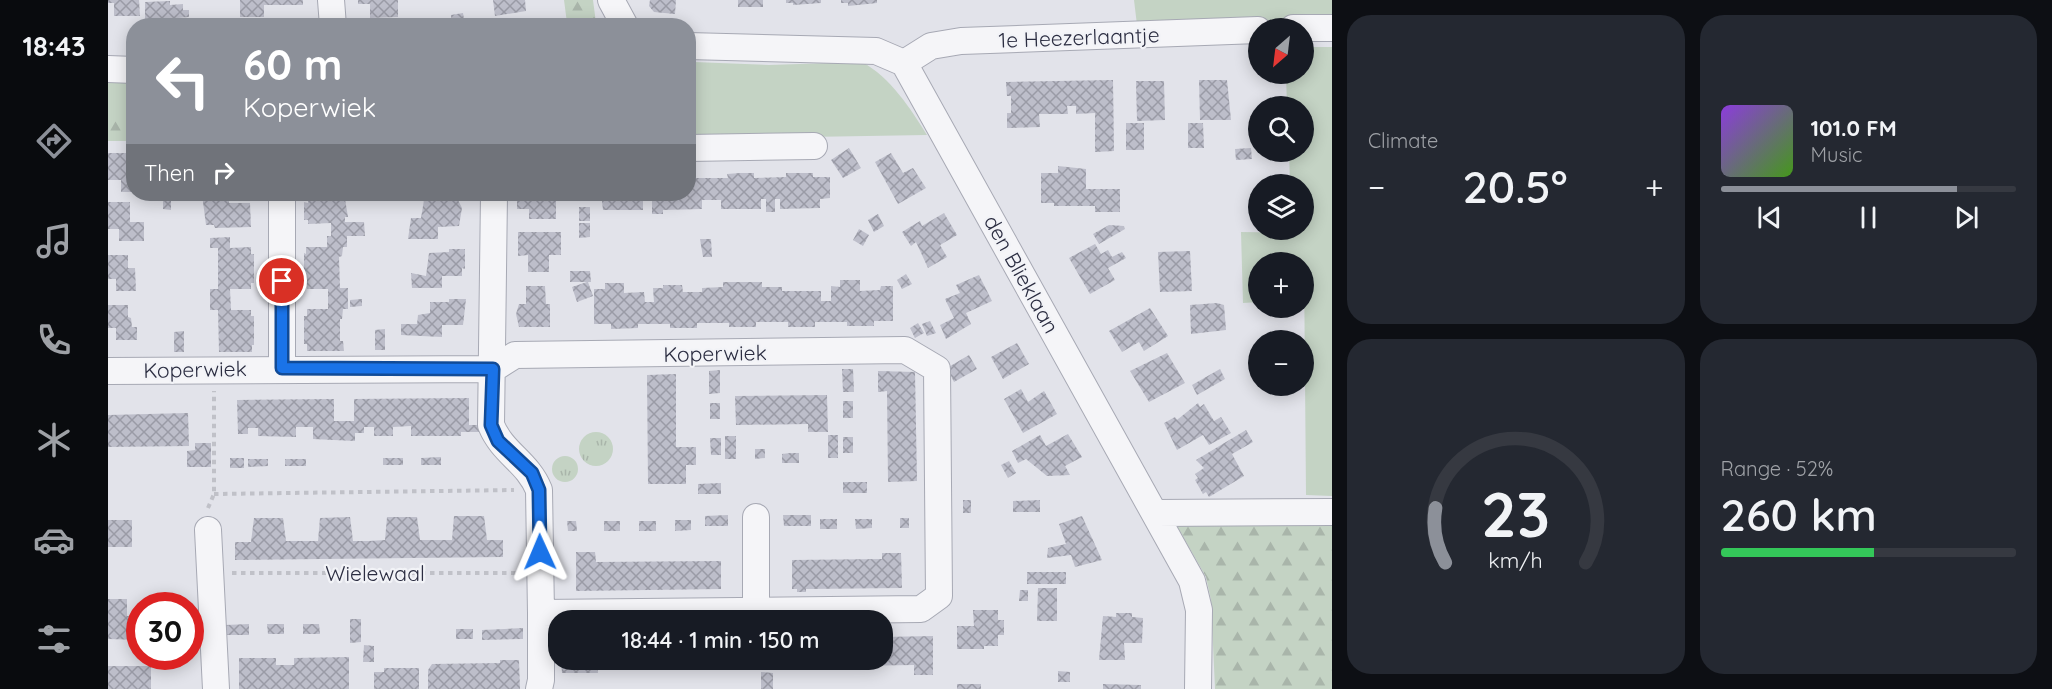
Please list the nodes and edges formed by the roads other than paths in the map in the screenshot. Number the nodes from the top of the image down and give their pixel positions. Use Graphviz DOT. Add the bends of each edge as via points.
graph roads {
  1 [pos="332,0"];
  2 [pos="610,0"];
  3 [pos="333,18"];
  4 [pos="620,18"];
  5 [pos="1314,28"];
  6 [pos="1332,28"];
  7 [pos="1248,30"];
  8 [pos="696,46"];
  9 [pos="904,63"];
  10 [pos="108,69"];
  11 [pos="126,70"];
  12 [pos="814,146"];
  13 [pos="696,148"];
  14 [pos="282,201"];
  15 [pos="494,201"];
  16 [pos="282,368"];
  17 [pos="493,369"];
  18 [pos="108,371"];
  19 [pos="1332,512"];
  20 [pos="1156,513"];
  21 [pos="756,517"];
  22 [pos="208,530"];
  23 [pos="756,610"];
  24 [pos="838,610"];
  25 [pos="541,614"];
  26 [pos="548,614"];
  27 [pos="216,689"];
  28 [pos="539,689"];
  29 [pos="1198,689"];
  1 -- 3 [label="street"];
  2 -- 4 [label="street"];
  5 -- 6 [label="street"];
  7 -- 9 [label="street, 1e Heezerlaantje" via="961,41 931,46"];
  8 -- 9 [label="street" via="876,51"];
  9 -- 20 [label="street, den Blieklaan"];
  10 -- 11 [label="street"];
  12 -- 13 [label="street"];
  14 -- 16 [label="street"];
  15 -- 17 [label="street"];
  16 -- 17 [label="street, Koperwiek"];
  16 -- 18 [label="street, Koperwiek"];
  17 -- 24 [label="street, Koperwiek" via="515,355 905,350 937,369 939,596 921,609"];
  17 -- 25 [label="street" via="491,425 498,441 532,473 539,490"];
  19 -- 20 [label="street"];
  20 -- 29 [label="street, den Blieklaan" via="1192,581 1198,609"];
  21 -- 23 [label="street"];
  22 -- 27 [label="street"];
  25 -- 26 [label="street"];
  25 -- 28 [label="street"];
}
